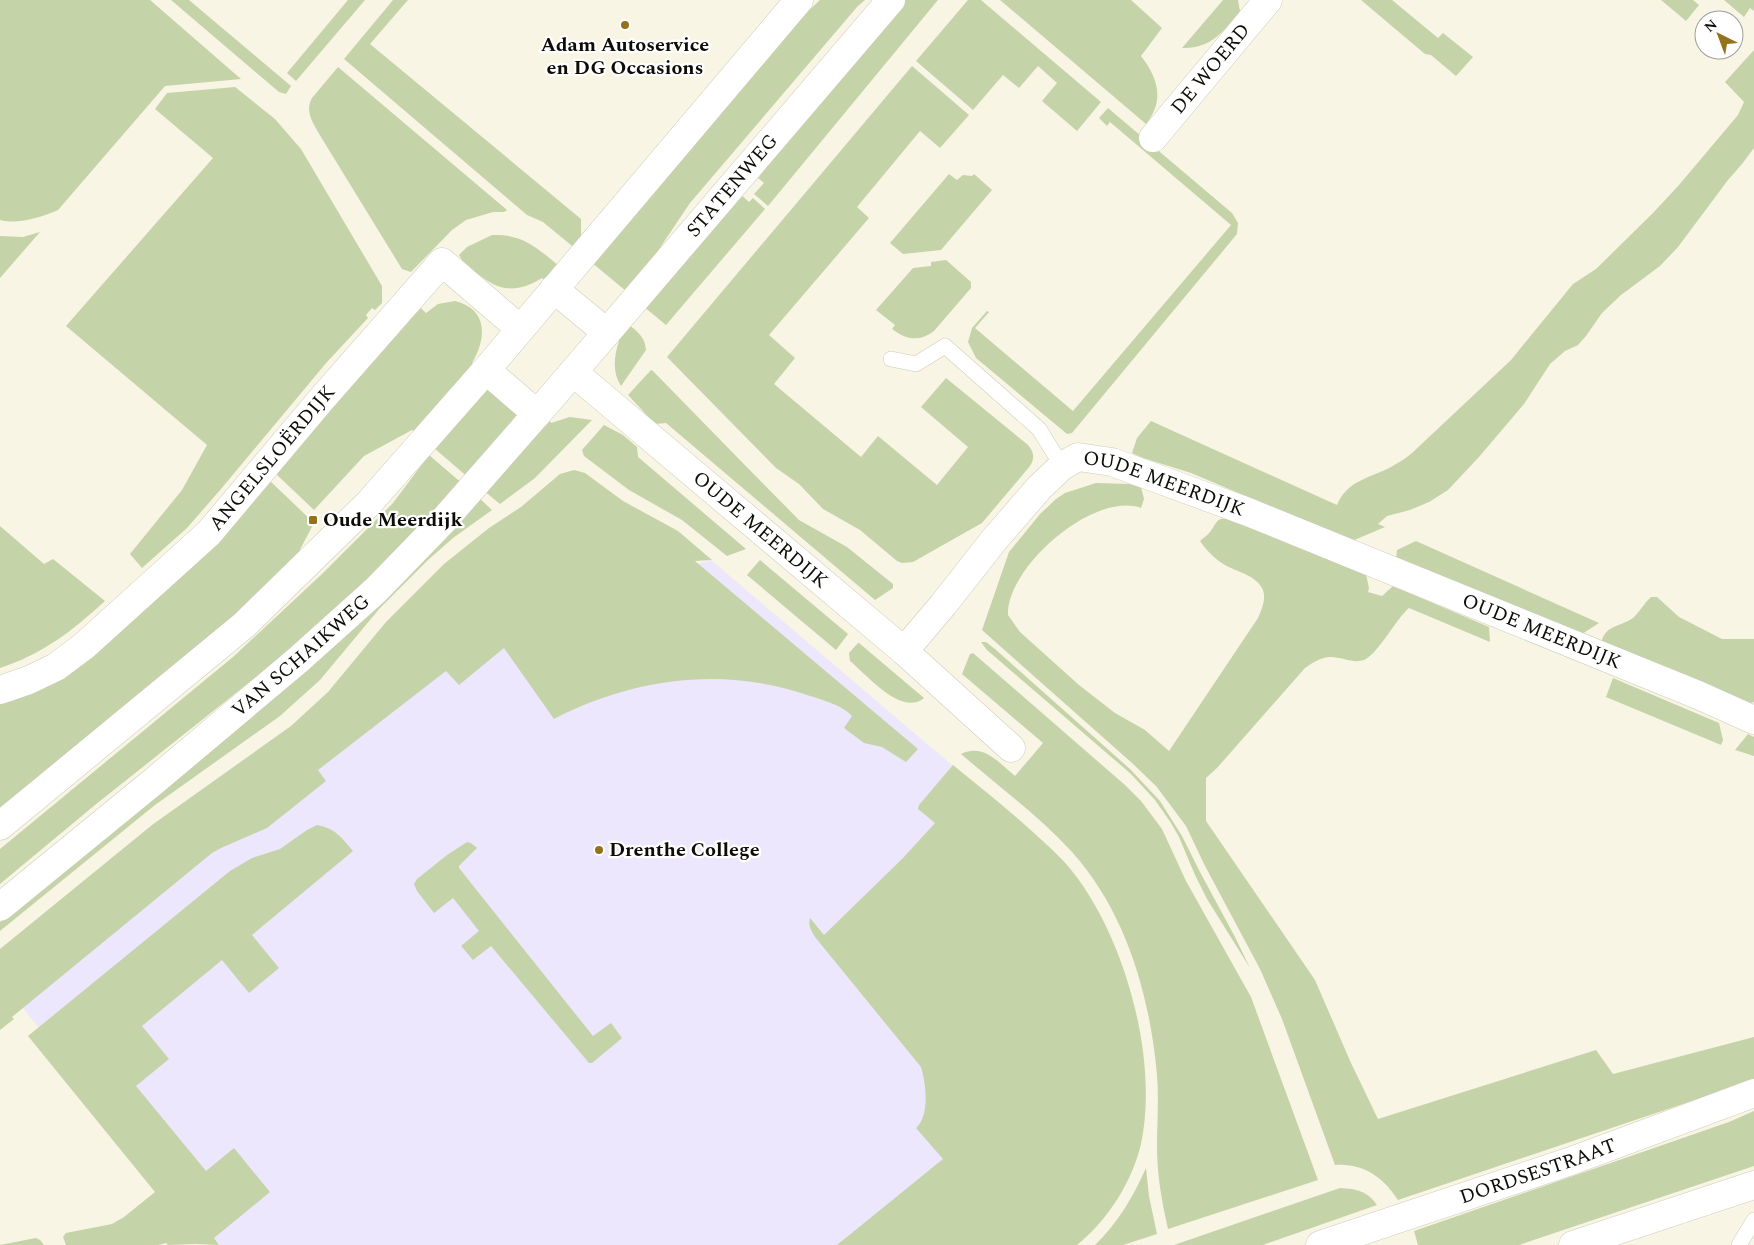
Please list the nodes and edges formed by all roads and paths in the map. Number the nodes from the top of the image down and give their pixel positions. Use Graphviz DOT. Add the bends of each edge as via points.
graph roads {
  1 [pos="800,0"];
  2 [pos="891,0"];
  3 [pos="1268,0"];
  4 [pos="1153,138"];
  5 [pos="554,289"];
  6 [pos="520,329"];
  7 [pos="606,332"];
  8 [pos="891,359"];
  9 [pos="486,370"];
  10 [pos="573,372"];
  11 [pos="537,414"];
  12 [pos="1062,466"];
  13 [pos="904,651"];
  14 [pos="0,690"];
  15 [pos="1754,720"];
  16 [pos="1011,748"];
  17 [pos="0,826"];
  18 [pos="0,907"];
  19 [pos="1754,1093"];
  20 [pos="1754,1185"];
  21 [pos="1754,1220"];
  22 [pos="1320,1245"];
  23 [pos="1572,1245"];
  24 [pos="1739,1245"];
  1 -- 5 [label="street"];
  2 -- 7 [label="street, STATENWEG"];
  3 -- 4 [label="street, DE WOERD"];
  5 -- 6 [label="street"];
  5 -- 7 [label="street"];
  6 -- 9 [label="street"];
  6 -- 14 [label="street, ANGELSLOËRDIJK" via="442,262 332,386 209,533 63,662 29,680"];
  7 -- 10 [label="street, STATENWEG"];
  8 -- 12 [label="lane" via="916,364 945,346 1039,429"];
  9 -- 11 [label="street"];
  9 -- 17 [label="street" via="368,504 244,625"];
  10 -- 11 [label="street, VAN SCHAIKWEG"];
  10 -- 13 [label="street, OUDE MEERDIJK"];
  11 -- 18 [label="street, VAN SCHAIKWEG" via="376,590 161,776"];
  12 -- 13 [label="street, OUDE MEERDIJK" via="994,540"];
  12 -- 15 [label="street, OUDE MEERDIJK" via="1078,457 1112,462 1147,474 1303,534"];
  13 -- 16 [label="street"];
  19 -- 22 [label="street, DORDSESTRAAT" via="1571,1161"];
  20 -- 23 [label="street"];
  21 -- 24 [label="lane"];
}
